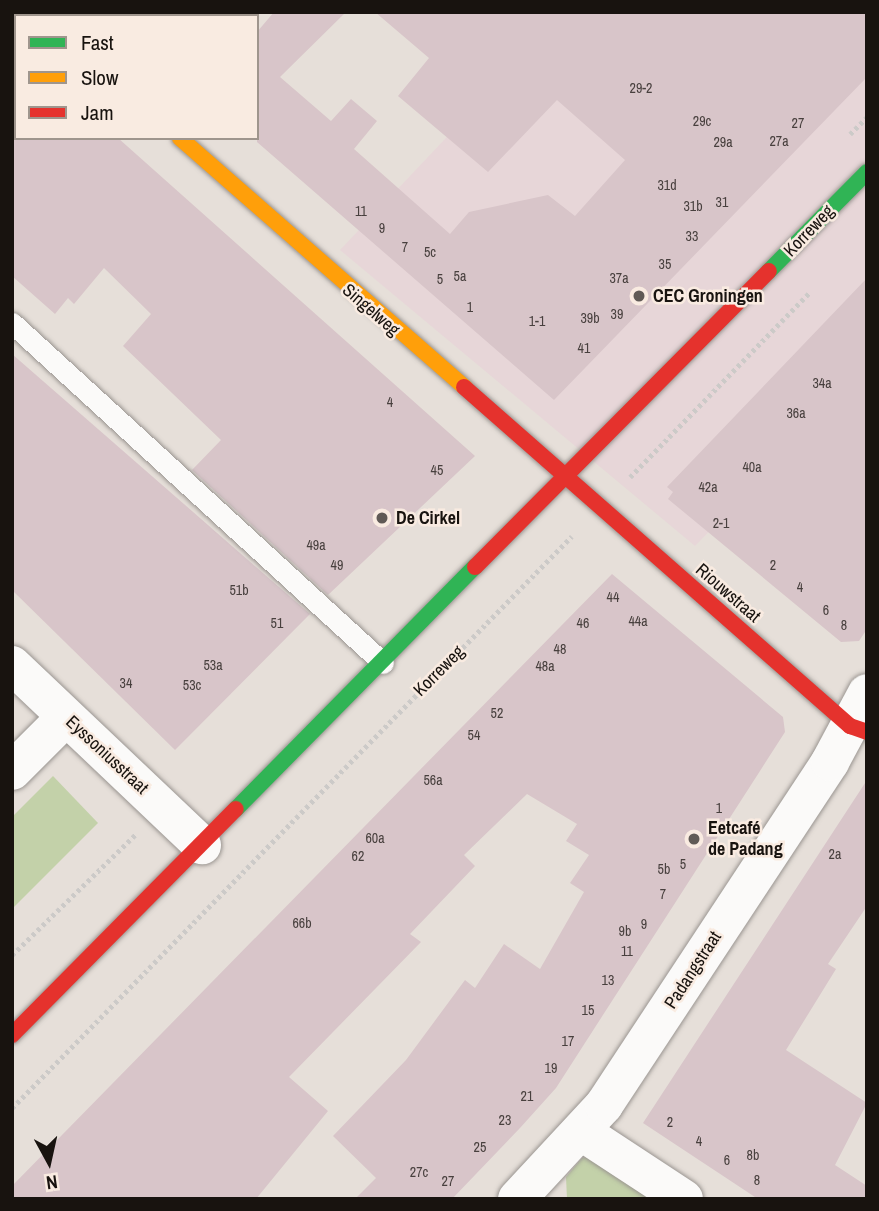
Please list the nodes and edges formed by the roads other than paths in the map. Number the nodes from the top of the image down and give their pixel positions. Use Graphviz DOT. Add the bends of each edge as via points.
graph roads {
  1 [pos="182,140"];
  2 [pos="867,172"];
  3 [pos="12,323"];
  4 [pos="566,478"];
  5 [pos="383,663"];
  6 [pos="12,665"];
  7 [pos="66,717"];
  8 [pos="861,717"];
  9 [pos="12,771"];
  10 [pos="202,845"];
  11 [pos="12,1035"];
  12 [pos="582,1132"];
  13 [pos="533,1194"];
  14 [pos="684,1199"];
  1 -- 4 [label="street, Singelweg"];
  2 -- 4 [label="street, Korreweg"];
  3 -- 5 [label="lane"];
  4 -- 5 [label="street, Korreweg"];
  4 -- 8 [label="street, Riouwstraat"];
  5 -- 10 [label="street, Korreweg"];
  6 -- 7 [label="street, Eyssoniusstraat"];
  7 -- 9 [label="street"];
  7 -- 10 [label="street, Eyssoniusstraat"];
  8 -- 12 [label="street, Padangstraat"];
  10 -- 11 [label="street, Korreweg"];
  12 -- 13 [label="street, Padangstraat"];
  12 -- 14 [label="street"];
}
